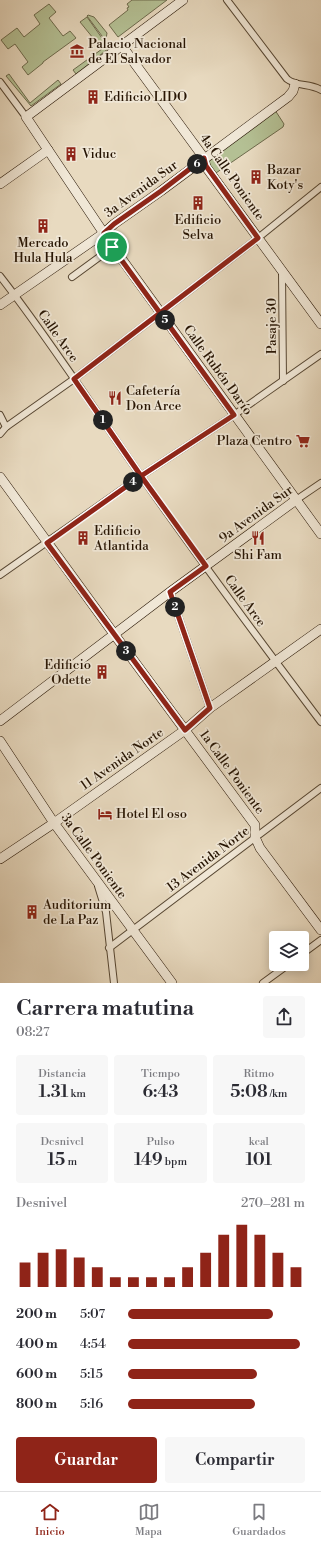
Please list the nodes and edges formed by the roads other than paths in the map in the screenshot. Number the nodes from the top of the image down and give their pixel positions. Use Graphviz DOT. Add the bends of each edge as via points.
graph roads {
  1 [pos="183,0"];
  2 [pos="227,0"];
  3 [pos="122,46"];
  4 [pos="0,82"];
  5 [pos="295,84"];
  6 [pos="321,85"];
  7 [pos="314,86"];
  8 [pos="321,90"];
  9 [pos="26,117"];
  10 [pos="48,150"];
  11 [pos="204,158"];
  12 [pos="0,184"];
  13 [pos="321,187"];
  14 [pos="104,233"];
  15 [pos="258,238"];
  16 [pos="112,247"];
  17 [pos="282,271"];
  18 [pos="0,276"];
  19 [pos="72,277"];
  20 [pos="15,295"];
  21 [pos="0,305"];
  22 [pos="160,313"];
  23 [pos="321,324"];
  24 [pos="321,354"];
  25 [pos="74,379"];
  26 [pos="283,381"];
  27 [pos="0,415"];
  28 [pos="234,415"];
  29 [pos="6,427"];
  30 [pos="0,434"];
  31 [pos="141,476"];
  32 [pos="0,477"];
  33 [pos="321,483"];
  34 [pos="296,500"];
  35 [pos="321,534"];
  36 [pos="47,543"];
  37 [pos="206,566"];
  38 [pos="0,576"];
  39 [pos="170,592"];
  40 [pos="321,629"];
  41 [pos="114,634"];
  42 [pos="276,662"];
  43 [pos="210,708"];
  44 [pos="0,721"];
  45 [pos="321,722"];
  46 [pos="185,730"];
  47 [pos="0,741"];
  48 [pos="321,788"];
  49 [pos="54,823"];
  50 [pos="256,837"];
  51 [pos="0,859"];
  52 [pos="95,879"];
  53 [pos="133,930"];
  54 [pos="321,930"];
  55 [pos="321,940"];
  56 [pos="109,948"];
  57 [pos="309,949"];
  58 [pos="279,971"];
  59 [pos="114,983"];
  60 [pos="172,983"];
  61 [pos="263,983"];
  1 -- 3 [label="main road"];
  2 -- 5 [label="street" via="287,79"];
  3 -- 9 [label="main road"];
  3 -- 11 [label="main road, 4a Calle Poniente"];
  4 -- 9 [label="street, Calle Rubén Darío"];
  5 -- 7 [label="street"];
  5 -- 11 [label="main road, 3a Avenida Sur" via="288,97"];
  6 -- 7 [label="street"];
  7 -- 8 [label="street"];
  9 -- 10 [label="main road, Calle Rubén Darío"];
  10 -- 12 [label="main road"];
  10 -- 14 [label="main road, Calle Rubén Darío"];
  11 -- 14 [label="main road, 3a Avenida Sur"];
  11 -- 15 [label="main road, 4a Calle Poniente" via="206,166"];
  13 -- 15 [label="street"];
  14 -- 16 [label="main road, Calle Rubén Darío"];
  14 -- 20 [label="main road, 3a Avenida Sur"];
  15 -- 17 [label="main road, 4a Calle Poniente"];
  15 -- 22 [label="street"];
  16 -- 19 [label="street"];
  16 -- 22 [label="main road, Calle Rubén Darío"];
  17 -- 23 [label="main road, 4a Calle Poniente"];
  17 -- 26 [label="street, Pasaje 30"];
  18 -- 20 [label="street, Calle Arce"];
  20 -- 21 [label="main road, 3a Avenida Sur"];
  20 -- 25 [label="street, Calle Arce"];
  22 -- 25 [label="street"];
  22 -- 28 [label="main road, Calle Rubén Darío"];
  24 -- 26 [label="street"];
  25 -- 29 [label="street"];
  25 -- 31 [label="street, Calle Arce"];
  26 -- 28 [label="street"];
  27 -- 29 [label="street"];
  28 -- 31 [label="street"];
  28 -- 34 [label="main road, Calle Rubén Darío"];
  29 -- 30 [label="street"];
  31 -- 36 [label="street"];
  31 -- 37 [label="street, Calle Arce"];
  32 -- 36 [label="main road, 1a Calle Poniente"];
  33 -- 34 [label="street, 9a Avenida Sur"];
  34 -- 35 [label="main road, Calle Rubén Darío"];
  34 -- 37 [label="main road, 9a Avenida Sur"];
  36 -- 38 [label="street"];
  36 -- 41 [label="main road, 1a Calle Poniente"];
  37 -- 39 [label="main road, 9a Avenida Sur"];
  37 -- 42 [label="street, Calle Arce"];
  39 -- 41 [label="main road, 9a Avenida Sur"];
  39 -- 43 [label="street"];
  40 -- 42 [label="main road, 11 Avenida Norte"];
  41 -- 44 [label="main road, 9a Avenida Sur"];
  41 -- 46 [label="main road, 1a Calle Poniente"];
  42 -- 43 [label="main road, 11 Avenida Norte"];
  42 -- 45 [label="street, Calle Arce"];
  43 -- 46 [label="main road, 11 Avenida Norte"];
  46 -- 49 [label="main road, 11 Avenida Norte"];
  46 -- 50 [label="main road, 1a Calle Poniente" via="255,825"];
  47 -- 49 [label="main road, 3a Calle Poniente"];
  48 -- 50 [label="street, 13 Avenida Norte"];
  49 -- 51 [label="main road, 11 Avenida Norte"];
  49 -- 52 [label="main road, 3a Calle Poniente"];
  50 -- 53 [label="street, 13 Avenida Norte"];
  50 -- 54 [label="main road, 1a Calle Poniente" via="260,848"];
  52 -- 53 [label="main road, 3a Calle Poniente"];
  52 -- 56 [label="street" via="106,912"];
  53 -- 56 [label="street, 13 Avenida Norte"];
  53 -- 60 [label="main road, 3a Calle Poniente"];
  55 -- 57 [label="street"];
  56 -- 59 [label="street"];
  58 -- 61 [label="street"];
}
